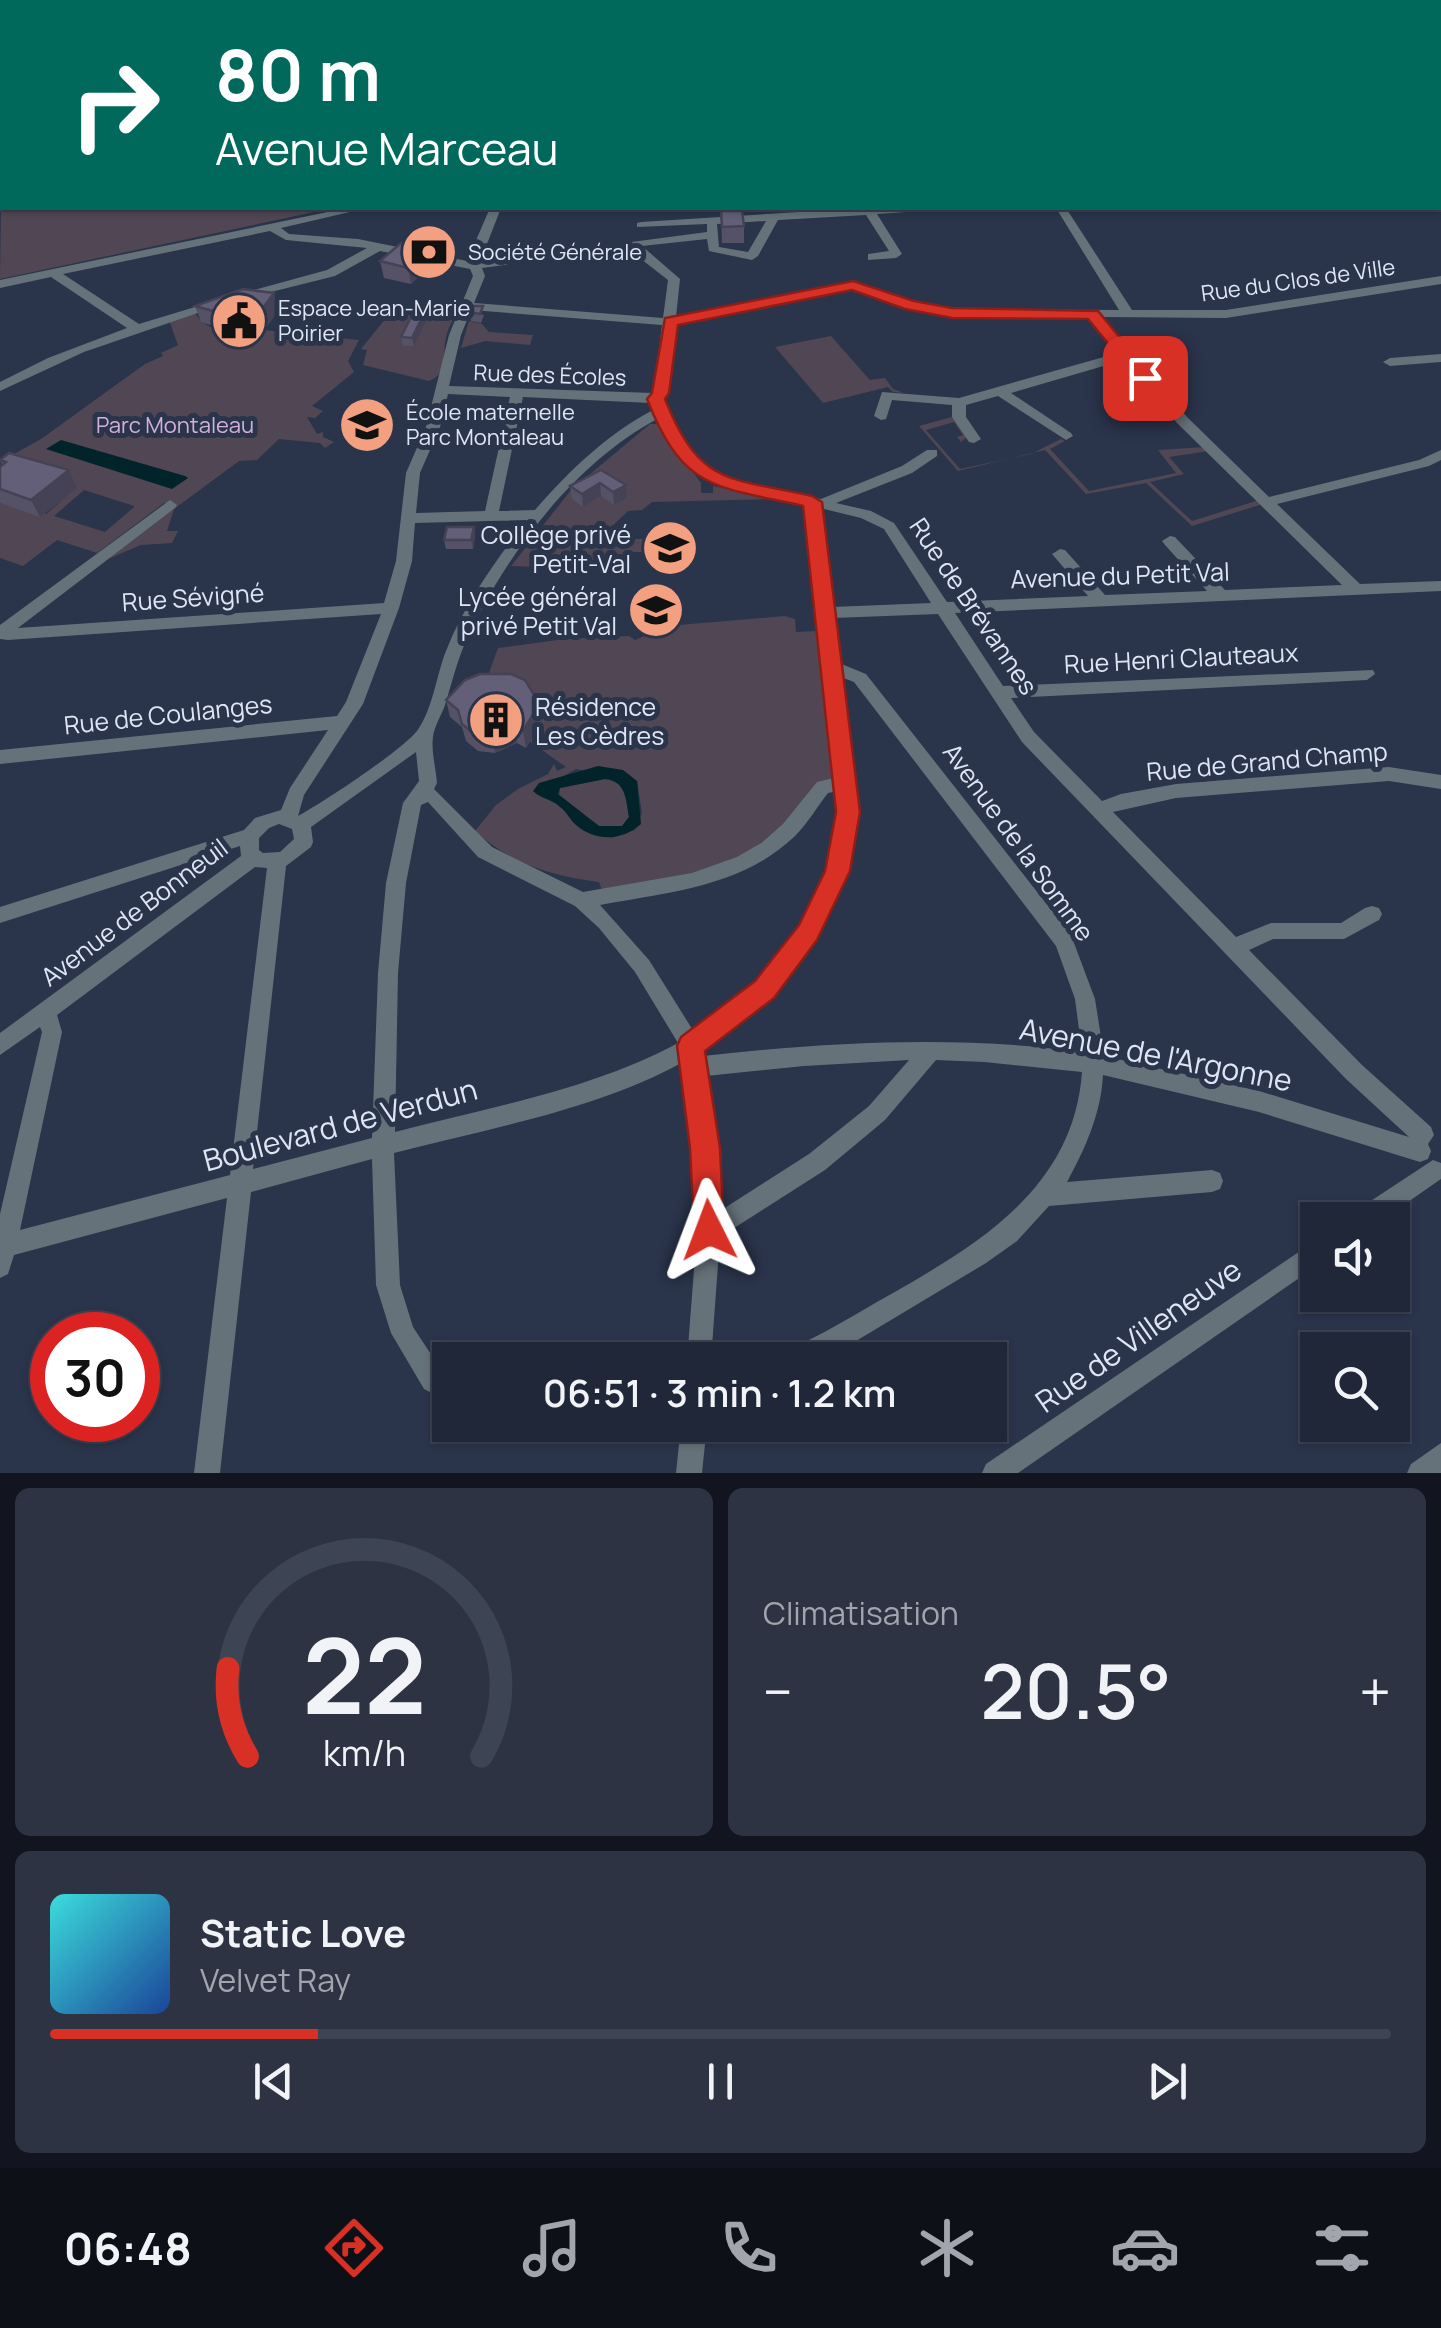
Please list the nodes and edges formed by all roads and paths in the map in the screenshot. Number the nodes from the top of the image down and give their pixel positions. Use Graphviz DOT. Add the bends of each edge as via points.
graph roads {
  1 [pos="352,210"];
  2 [pos="495,210"];
  3 [pos="640,210"];
  4 [pos="870,210"];
  5 [pos="1062,210"];
  6 [pos="774,217"];
  7 [pos="711,220"];
  8 [pos="290,224"];
  9 [pos="641,225"];
  10 [pos="272,227"];
  11 [pos="713,236"];
  12 [pos="304,237"];
  13 [pos="638,243"];
  14 [pos="378,247"];
  15 [pos="872,257"];
  16 [pos="480,266"];
  17 [pos="53,273"];
  18 [pos="1441,280"];
  19 [pos="0,284"];
  20 [pos="466,306"];
  21 [pos="1092,314"];
  22 [pos="1128,314"];
  23 [pos="670,322"];
  24 [pos="135,327"];
  25 [pos="1126,355"];
  26 [pos="1441,358"];
  27 [pos="1390,362"];
  28 [pos="0,387"];
  29 [pos="443,390"];
  30 [pos="1002,393"];
  31 [pos="517,395"];
  32 [pos="959,402"];
  33 [pos="658,406"];
  34 [pos="881,416"];
  35 [pos="1066,436"];
  36 [pos="974,438"];
  37 [pos="932,453"];
  38 [pos="1441,454"];
  39 [pos="1268,502"];
  40 [pos="818,503"];
  41 [pos="170,505"];
  42 [pos="538,515"];
  43 [pos="491,516"];
  44 [pos="408,518"];
  45 [pos="1170,540"];
  46 [pos="1060,554"];
  47 [pos="1441,586"];
  48 [pos="1356,590"];
  49 [pos="1221,596"];
  50 [pos="1100,601"];
  51 [pos="942,607"];
  52 [pos="390,608"];
  53 [pos="826,613"];
  54 [pos="1,632"];
  55 [pos="831,666"];
  56 [pos="1367,674"];
  57 [pos="998,692"];
  58 [pos="342,722"];
  59 [pos="424,736"];
  60 [pos="0,757"];
  61 [pos="1441,782"];
  62 [pos="846,783"];
  63 [pos="418,796"];
  64 [pos="1102,808"];
  65 [pos="294,820"];
  66 [pos="250,835"];
  67 [pos="265,860"];
  68 [pos="582,900"];
  69 [pos="1372,914"];
  70 [pos="0,915"];
  71 [pos="1233,948"];
  72 [pos="46,1012"];
  73 [pos="0,1045"];
  74 [pos="931,1051"];
  75 [pos="694,1057"];
  76 [pos="1096,1066"];
  77 [pos="1428,1139"];
  78 [pos="383,1147"];
  79 [pos="1437,1174"];
  80 [pos="1212,1181"];
  81 [pos="239,1185"];
  82 [pos="1045,1195"];
  83 [pos="1391,1202"];
  84 [pos="709,1230"];
  85 [pos="2,1253"];
  86 [pos="1300,1262"];
  87 [pos="701,1342"];
  88 [pos="831,1342"];
  89 [pos="432,1377"];
  90 [pos="692,1442"];
  91 [pos="1441,1456"];
  92 [pos="207,1473"];
  93 [pos="689,1473"];
  94 [pos="995,1473"];
  95 [pos="1420,1473"];
  1 -- 8 [label="street"];
  2 -- 16 [label="street" via="473,260"];
  3 -- 9 [label="street"];
  4 -- 6 [label="street"];
  4 -- 15 [label="street" via="896,254"];
  5 -- 22 [label="street"];
  6 -- 7 [label="street"];
  6 -- 11 [label="street" via="752,256 713,249"];
  7 -- 9 [label="street"];
  7 -- 11 [label="street"];
  8 -- 10 [label="street"];
  8 -- 12 [label="street"];
  9 -- 13 [label="street"];
  10 -- 12 [label="street" via="280,235"];
  10 -- 17 [label="street"];
  11 -- 13 [label="street"];
  12 -- 14 [label="street"];
  13 -- 16 [label="street"];
  13 -- 23 [label="street" via="674,279"];
  14 -- 16 [label="street"];
  14 -- 24 [label="street" via="331,273"];
  16 -- 20 [label="street"];
  17 -- 19 [label="street"];
  17 -- 24 [label="street"];
  18 -- 22 [label="street, Rue du Clos de Ville" via="1226,314"];
  20 -- 23 [label="street"];
  20 -- 29 [label="street"];
  21 -- 22 [label="street, Rue du Clos de Ville"];
  21 -- 23 [label="street, Rue du Clos de Ville" via="952,313 865,288 828,288"];
  21 -- 25 [label="street"];
  23 -- 33 [label="street"];
  24 -- 28 [label="street"];
  25 -- 30 [label="street"];
  25 -- 39 [label="street"];
  26 -- 27 [label="street"];
  29 -- 31 [label="street, Rue des Écoles"];
  29 -- 44 [label="street" via="413,473"];
  30 -- 32 [label="street"];
  30 -- 35 [label="street"];
  31 -- 33 [label="street, Rue des Écoles"];
  31 -- 43 [label="street"];
  32 -- 34 [label="street" via="887,395"];
  32 -- 36 [label="street" via="958,416"];
  33 -- 40 [label="street, Rue de Brévannes" via="677,444 706,477"];
  33 -- 42 [label="street"];
  37 -- 40 [label="street" via="919,466"];
  38 -- 39 [label="street" via="1424,464"];
  39 -- 48 [label="street"];
  40 -- 51 [label="street, Rue de Brévannes" via="888,526"];
  40 -- 53 [label="street"];
  41 -- 54 [label="street"];
  42 -- 43 [label="street"];
  42 -- 59 [label="street" via="457,643"];
  43 -- 44 [label="street"];
  44 -- 52 [label="street"];
  45 -- 49 [label="street"];
  46 -- 50 [label="street"];
  47 -- 48 [label="street, Avenue du Petit Val"];
  48 -- 49 [label="street, Avenue du Petit Val"];
  49 -- 50 [label="street, Avenue du Petit Val"];
  50 -- 51 [label="street, Avenue du Petit Val"];
  51 -- 53 [label="street, Avenue du Petit Val"];
  51 -- 57 [label="street, Rue de Brévannes"];
  52 -- 54 [label="street, Rue Sévigné"];
  52 -- 58 [label="street"];
  53 -- 55 [label="street"];
  55 -- 62 [label="street"];
  55 -- 76 [label="street, Avenue de la Somme" via="860,678 1064,941 1083,982"];
  56 -- 57 [label="street, Rue Henri Clauteaux"];
  57 -- 64 [label="street, Rue de Brévannes" via="1028,736"];
  58 -- 60 [label="street, Rue de Coulanges"];
  58 -- 65 [label="street" via="289,806"];
  59 -- 63 [label="street" via="428,783"];
  59 -- 65 [label="street"];
  61 -- 64 [label="street, Rue de Grand Champ" via="1374,775 1176,791"];
  62 -- 68 [label="street" via="823,787 788,831 740,865 679,886"];
  62 -- 75 [label="street" via="837,871 808,932 764,990"];
  63 -- 68 [label="street" via="432,794 485,852"];
  63 -- 78 [label="street" via="396,882"];
  64 -- 71 [label="street, Rue de Brévannes"];
  65 -- 66 [label="street" via="262,822"];
  65 -- 67 [label="street" via="305,836 300,849"];
  66 -- 67 [label="street" via="247,847"];
  66 -- 70 [label="street"];
  67 -- 72 [label="street, Avenue de Bonneuil"];
  67 -- 81 [label="street"];
  68 -- 75 [label="street" via="642,966"];
  69 -- 71 [label="street" via="1344,931 1271,931"];
  71 -- 77 [label="street, Rue de Brévannes"];
  72 -- 73 [label="street, Avenue de Bonneuil"];
  72 -- 85 [label="street" via="52,1032"];
  74 -- 75 [label="street, Avenue de l'Argonne"];
  74 -- 76 [label="street, Avenue de l'Argonne"];
  74 -- 84 [label="street" via="877,1113 817,1162"];
  75 -- 78 [label="street, Boulevard de Verdun"];
  75 -- 84 [label="street"];
  76 -- 77 [label="street, Avenue de l'Argonne"];
  76 -- 82 [label="street, Avenue de la Somme" via="1075,1147"];
  77 -- 79 [label="street, Rue de Brévannes"];
  78 -- 81 [label="street, Boulevard de Verdun"];
  78 -- 89 [label="street" via="388,1285 403,1334"];
  79 -- 83 [label="street"];
  80 -- 82 [label="street"];
  81 -- 85 [label="street, Boulevard de Verdun"];
  81 -- 92 [label="street"];
  82 -- 88 [label="street, Avenue de la Somme" via="1002,1238"];
  84 -- 87 [label="street"];
  86 -- 94 [label="street, Rue de Villeneuve"];
  90 -- 93 [label="street"];
  91 -- 95 [label="street"];
}
